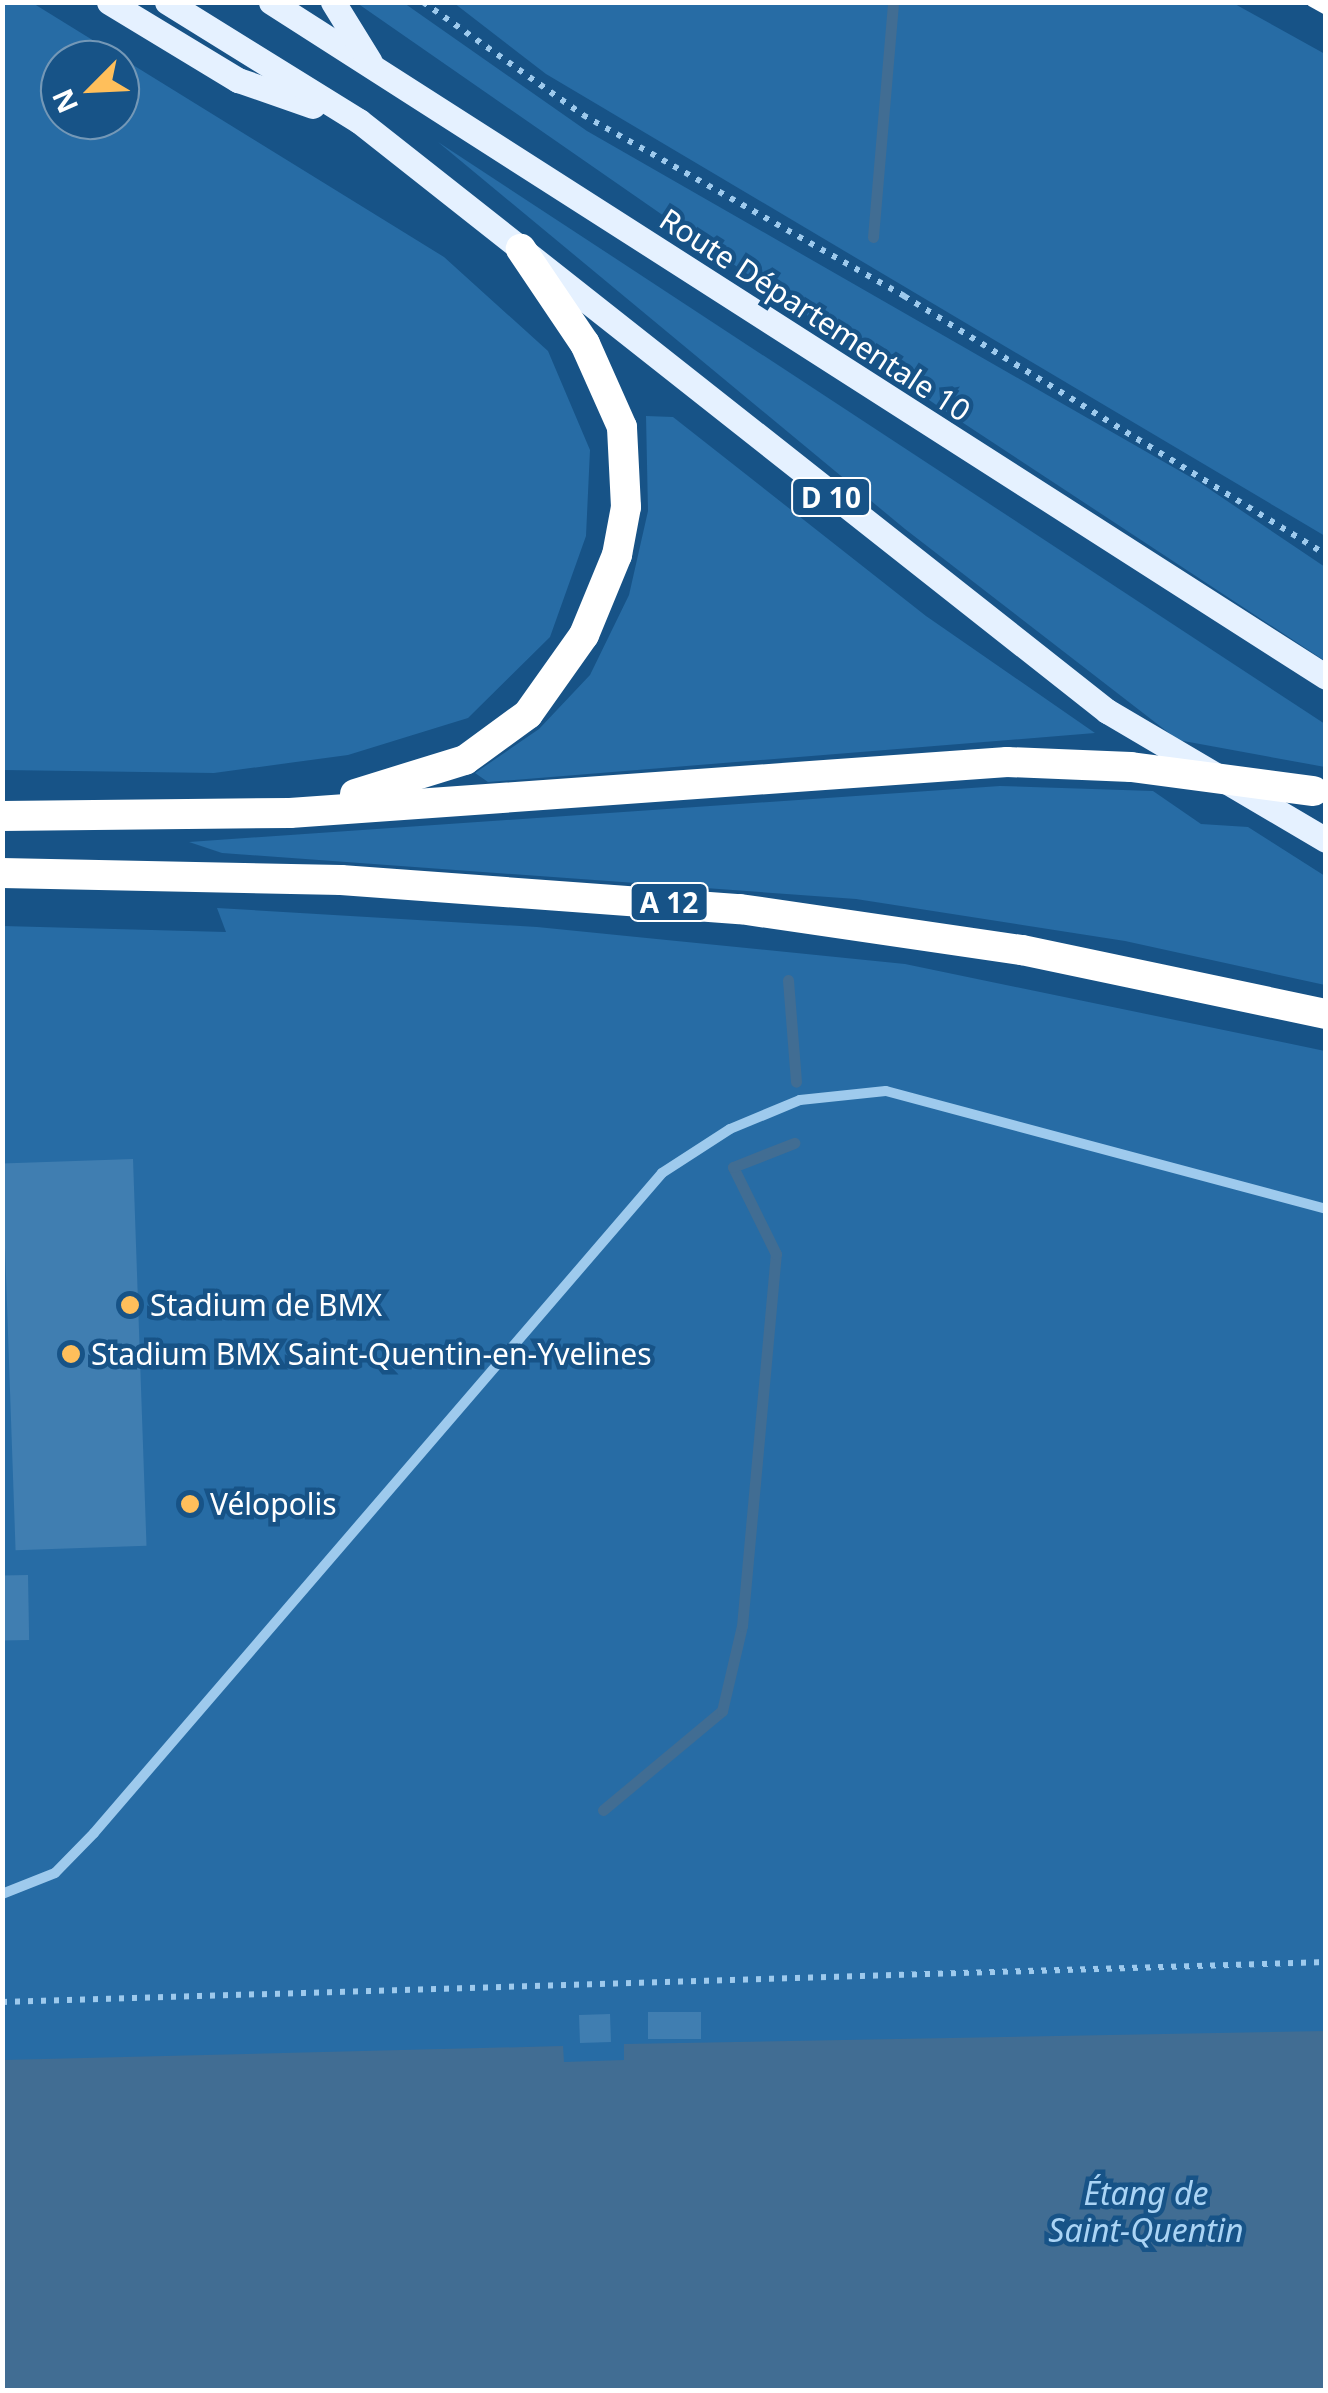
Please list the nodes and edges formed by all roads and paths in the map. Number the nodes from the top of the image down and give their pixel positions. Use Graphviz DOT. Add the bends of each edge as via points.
graph roads {
  1 [pos="109,2"];
  2 [pos="167,2"];
  3 [pos="271,2"];
  4 [pos="333,2"];
  5 [pos="423,2"];
  6 [pos="372,66"];
  7 [pos="359,122"];
  8 [pos="521,249"];
  9 [pos="1326,555"];
  10 [pos="1326,678"];
  11 [pos="1319,792"];
  12 [pos="290,812"];
  13 [pos="2,816"];
  14 [pos="1326,840"];
  15 [pos="2,872"];
  16 [pos="1326,1014"];
  17 [pos="1326,1209"];
  18 [pos="2,1894"];
  19 [pos="1326,1962"];
  20 [pos="2,2002"];
  1 -- 7 [label="main road, D 10" via="238,80"];
  2 -- 7 [label="main road, D 10"];
  3 -- 6 [label="main road, Route Départementale 10"];
  4 -- 6 [label="main road"];
  5 -- 9 [label="path" via="583,115 938,316"];
  6 -- 10 [label="main road, Route Départementale 10"];
  7 -- 8 [label="main road, D 10"];
  8 -- 12 [label="highway" via="585,344 622,427 626,507 604,597 558,678 502,736 445,768"];
  8 -- 14 [label="main road, D 10" via="1106,712"];
  11 -- 12 [label="highway, bridge" via="1132,767 1007,762"];
  12 -- 13 [label="highway"];
  15 -- 16 [label="highway, A 12" via="341,880 740,909 1022,950"];
  17 -- 18 [label="street" via="886,1091 800,1100 730,1129 662,1173 55,1873"];
  19 -- 20 [label="path"];
}
